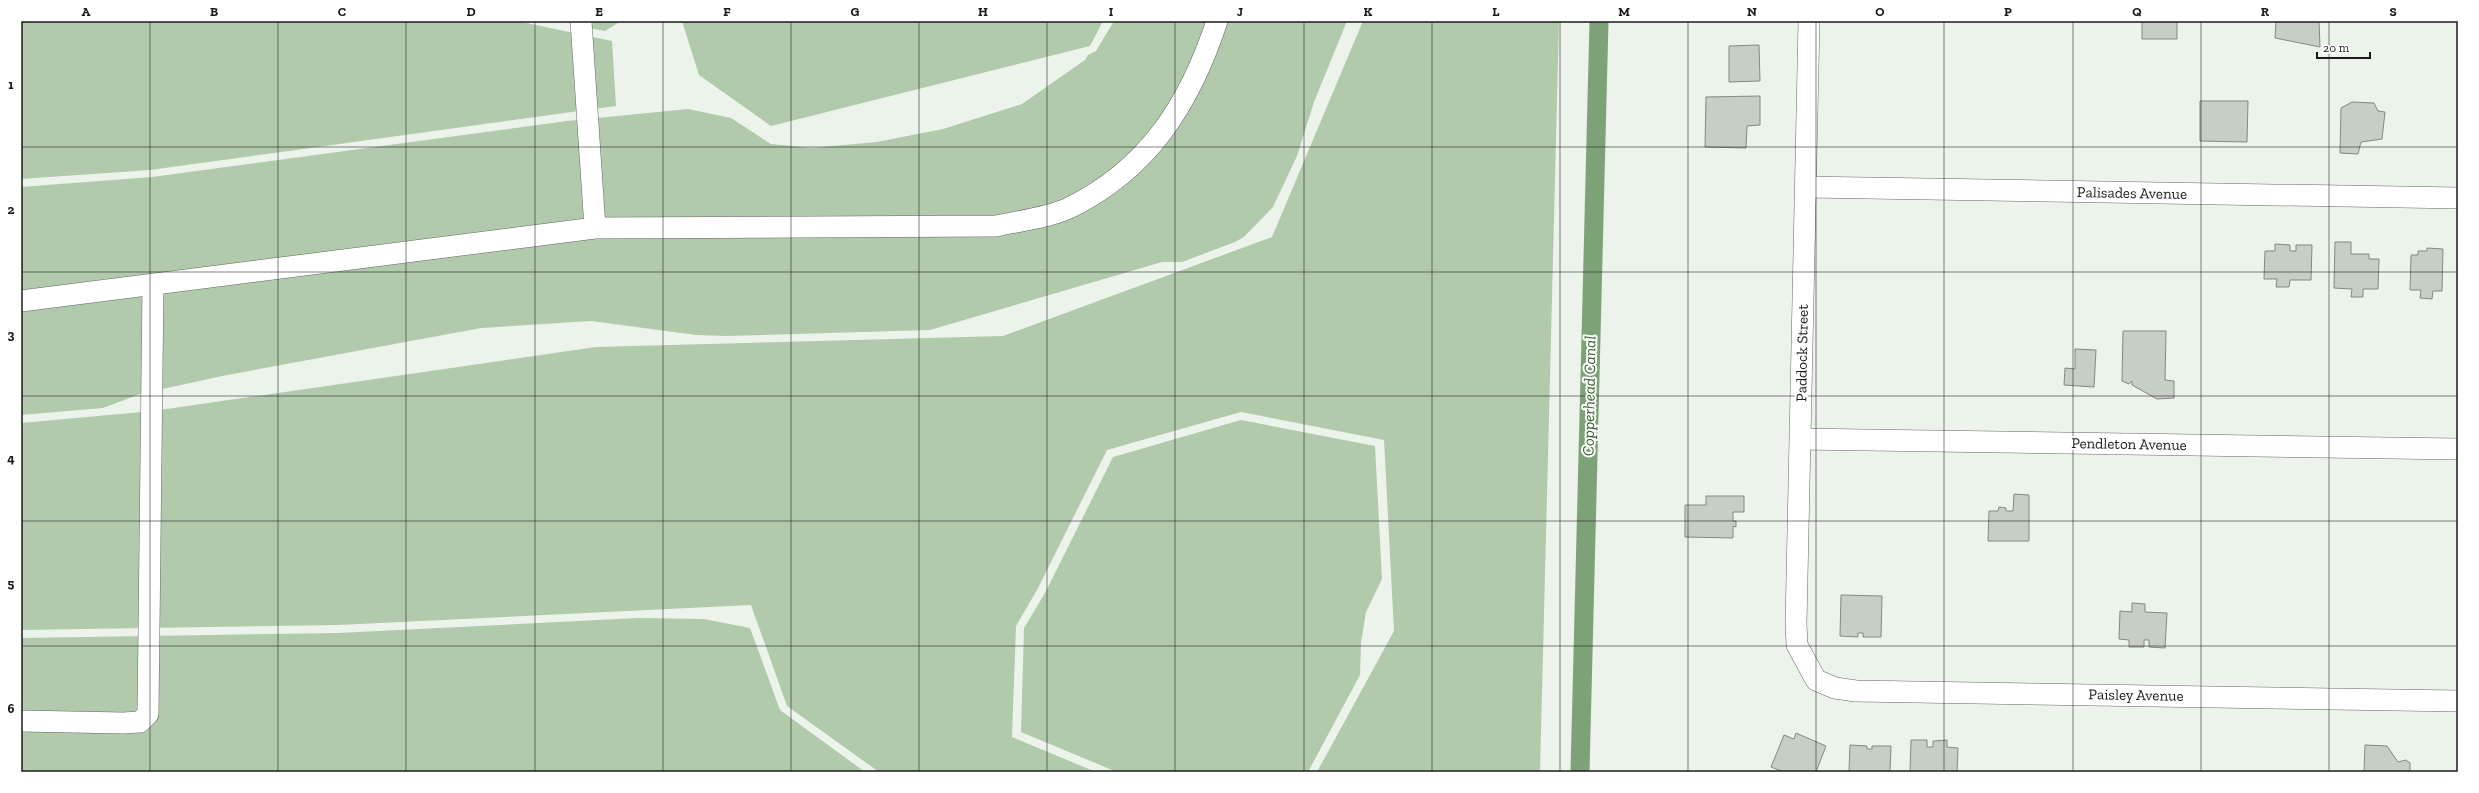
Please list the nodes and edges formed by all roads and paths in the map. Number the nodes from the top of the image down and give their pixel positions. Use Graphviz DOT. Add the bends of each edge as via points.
graph roads {
  1 [pos="582,21"];
  2 [pos="1217,21"];
  3 [pos="1809,21"];
  4 [pos="1806,187"];
  5 [pos="2458,198"];
  6 [pos="595,228"];
  7 [pos="154,285"];
  8 [pos="21,302"];
  9 [pos="1800,439"];
  10 [pos="2458,449"];
  11 [pos="1816,680"];
  12 [pos="2458,701"];
  13 [pos="21,721"];
  1 -- 6 [label="street"];
  2 -- 6 [label="street" via="1207,52 1185,99 1162,135 1135,163 1102,189 1068,208 996,226"];
  3 -- 4 [label="street, Paddock Street"];
  4 -- 5 [label="street, Palisades Avenue"];
  4 -- 9 [label="street, Paddock Street"];
  6 -- 7 [label="street"];
  7 -- 8 [label="street"];
  7 -- 13 [label="street" via="148,714 140,722 123,723"];
  9 -- 10 [label="street, Pendleton Avenue"];
  9 -- 11 [label="street, Paddock Street" via="1796,645"];
  11 -- 12 [label="street, Paisley Avenue" via="1835,688 1856,691"];
}
